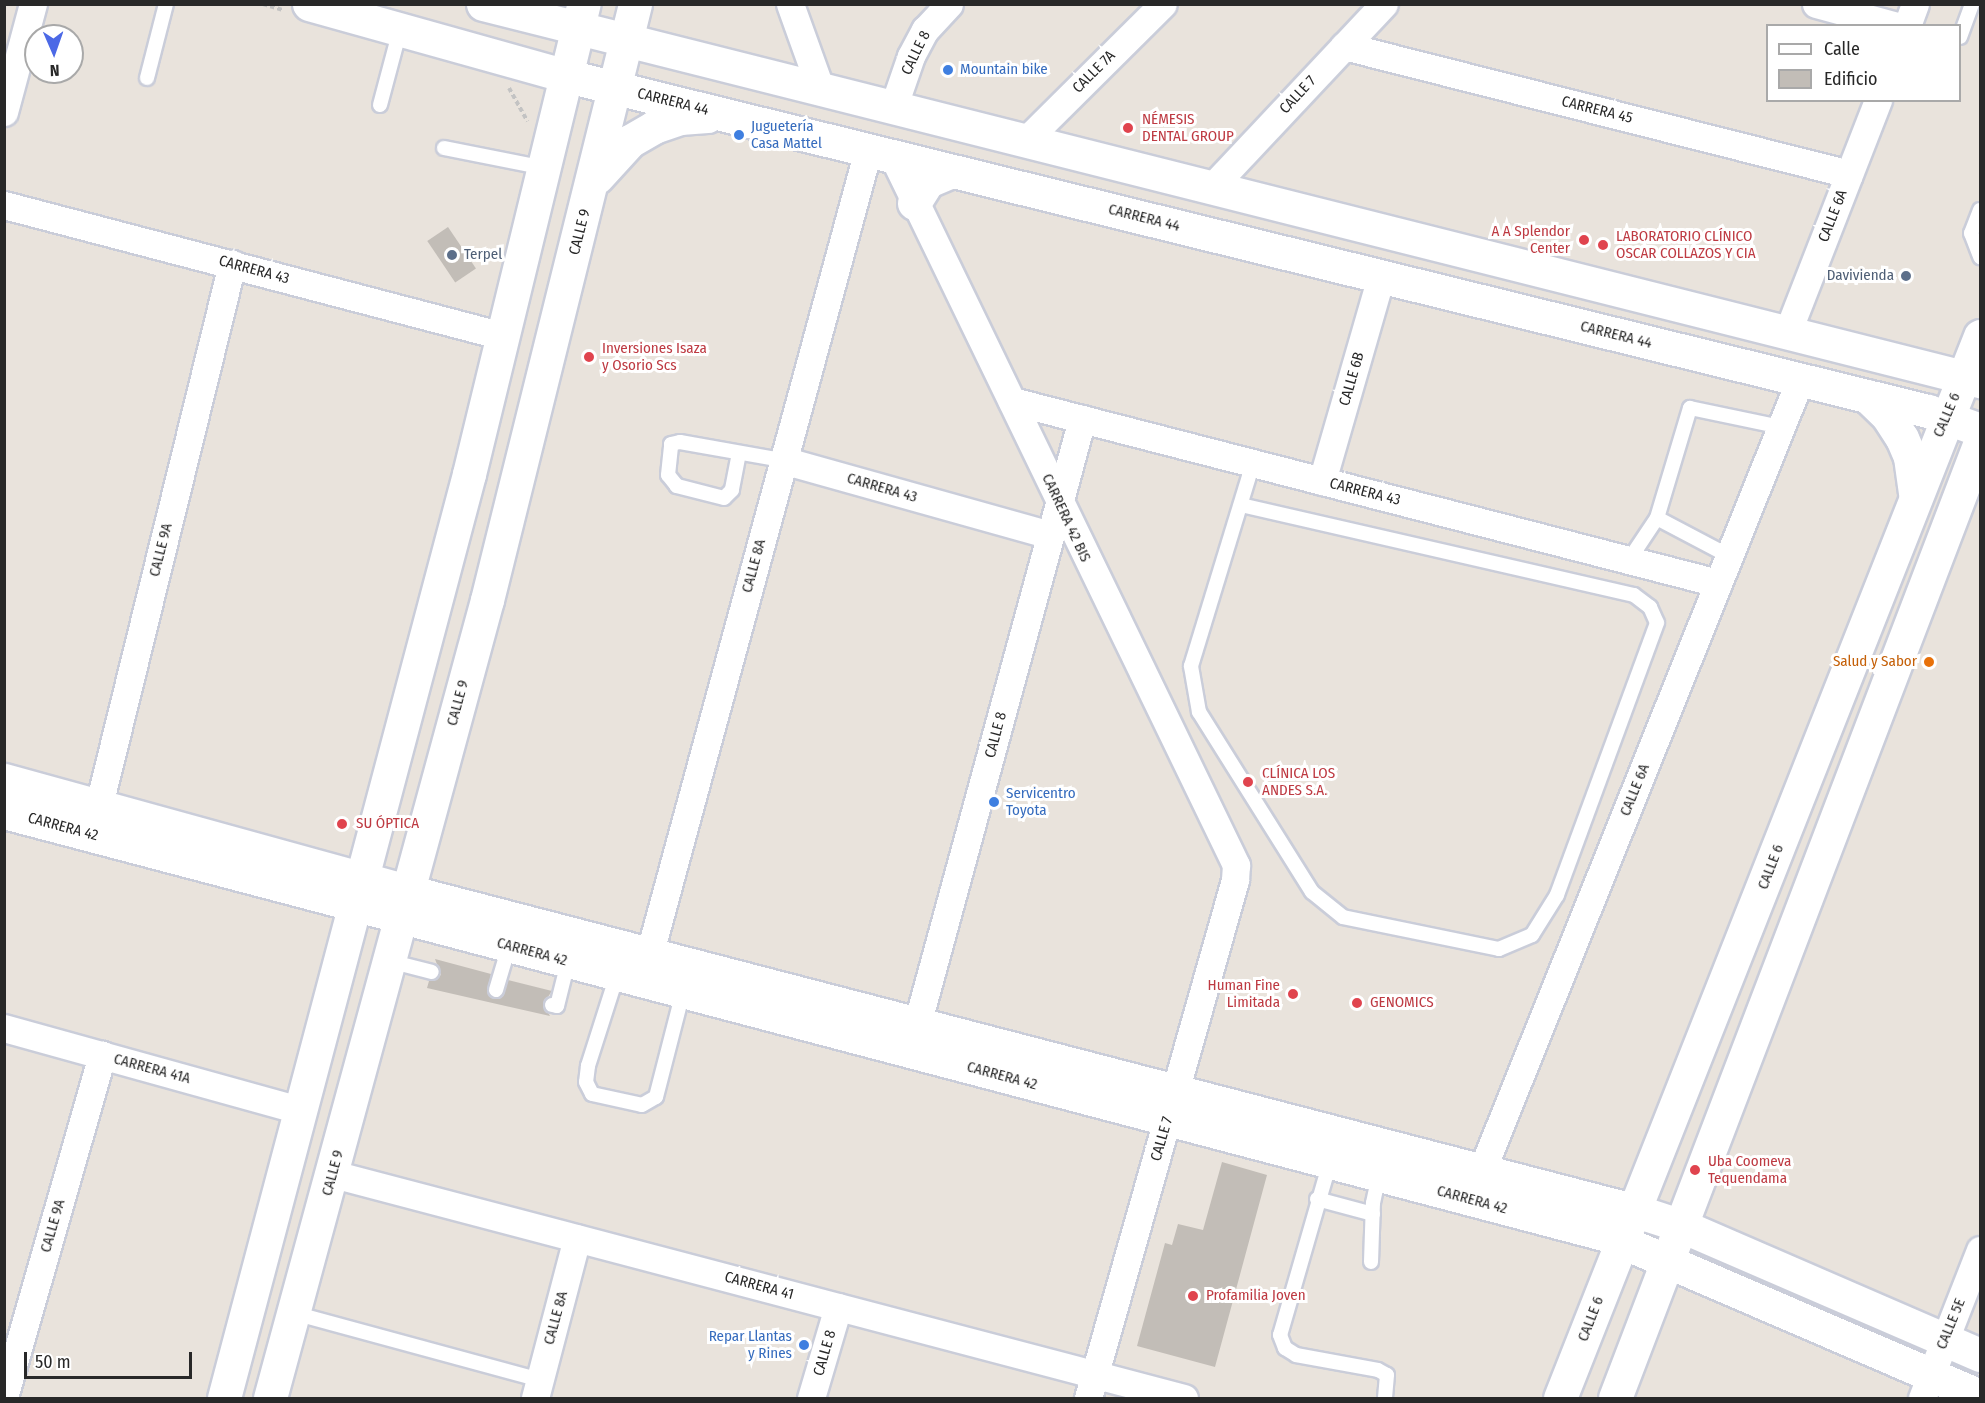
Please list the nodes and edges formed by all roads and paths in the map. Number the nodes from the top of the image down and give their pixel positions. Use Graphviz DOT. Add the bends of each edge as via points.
graph roads {
  1 [pos="33,4"];
  2 [pos="166,4"];
  3 [pos="309,4"];
  4 [pos="483,4"];
  5 [pos="635,4"];
  6 [pos="790,4"];
  7 [pos="949,4"];
  8 [pos="1163,4"];
  9 [pos="1384,4"];
  10 [pos="1816,4"];
  11 [pos="1915,4"];
  12 [pos="1972,4"];
  13 [pos="581,17"];
  14 [pos="1891,24"];
  15 [pos="1908,24"];
  16 [pos="400,30"];
  17 [pos="1961,32"];
  18 [pos="627,42"];
  19 [pos="1344,46"];
  20 [pos="567,76"];
  21 [pos="147,78"];
  22 [pos="504,83"];
  23 [pos="616,88"];
  24 [pos="821,90"];
  25 [pos="1877,102"];
  26 [pos="380,105"];
  27 [pos="893,108"];
  28 [pos="4,112"];
  29 [pos="736,118"];
  30 [pos="528,126"];
  31 [pos="1025,141"];
  32 [pos="444,148"];
  33 [pos="881,153"];
  34 [pos="1098,159"];
  35 [pos="545,168"];
  36 [pos="951,171"];
  37 [pos="1849,174"];
  38 [pos="592,183"];
  39 [pos="1212,187"];
  40 [pos="914,203"];
  41 [pos="4,205"];
  42 [pos="1980,210"];
  43 [pos="1134,216"];
  44 [pos="1488,256"];
  45 [pos="1980,257"];
  46 [pos="232,264"];
  47 [pos="1381,277"];
  48 [pos="1788,331"];
  49 [pos="503,336"];
  50 [pos="1980,336"];
  51 [pos="1972,378"];
  52 [pos="1800,380"];
  53 [pos="1868,396"];
  54 [pos="1012,401"];
  55 [pos="1946,416"];
  56 [pos="1082,419"];
  57 [pos="1781,427"];
  58 [pos="1980,430"];
  59 [pos="1980,442"];
  60 [pos="739,453"];
  61 [pos="782,460"];
  62 [pos="1253,463"];
  63 [pos="469,474"];
  64 [pos="1322,481"];
  65 [pos="1915,499"];
  66 [pos="1059,504"];
  67 [pos="1241,505"];
  68 [pos="1657,518"];
  69 [pos="1050,535"];
  70 [pos="497,556"];
  71 [pos="1729,556"];
  72 [pos="1629,560"];
  73 [pos="1718,583"];
  74 [pos="487,600"];
  75 [pos="419,661"];
  76 [pos="4,780"];
  77 [pos="4,812"];
  78 [pos="95,820"];
  79 [pos="1235,880"];
  80 [pos="358,891"];
  81 [pos="403,904"];
  82 [pos="509,946"];
  83 [pos="387,960"];
  84 [pos="568,962"];
  85 [pos="636,970"];
  86 [pos="432,972"];
  87 [pos="495,989"];
  88 [pos="683,992"];
  89 [pos="552,1005"];
  90 [pos="4,1028"];
  91 [pos="914,1038"];
  92 [pos="102,1055"];
  93 [pos="1171,1106"];
  94 [pos="300,1110"];
  95 [pos="1330,1162"];
  96 [pos="333,1174"];
  97 [pos="1379,1175"];
  98 [pos="1476,1186"];
  99 [pos="1317,1200"];
  100 [pos="1373,1214"];
  101 [pos="1630,1226"];
  102 [pos="1682,1226"];
  103 [pos="577,1238"];
  104 [pos="1980,1250"];
  105 [pos="1670,1260"];
  106 [pos="1371,1262"];
  107 [pos="838,1307"];
  108 [pos="294,1313"];
  109 [pos="1946,1339"];
  110 [pos="1980,1354"];
  111 [pos="1092,1387"];
  112 [pos="1927,1387"];
  113 [pos="538,1389"];
  114 [pos="1980,1396"];
  115 [pos="4,1397"];
  116 [pos="224,1398"];
  117 [pos="270,1398"];
  118 [pos="812,1398"];
  119 [pos="1184,1398"];
  120 [pos="1385,1398"];
  121 [pos="1560,1398"];
  122 [pos="1615,1398"];
  1 -- 28 [label="street"];
  2 -- 21 [label="lane"];
  3 -- 16 [label="main road, CARRERA 44"];
  4 -- 13 [label="main road"];
  5 -- 18 [label="main road, CALLE 9"];
  6 -- 24 [label="street"];
  7 -- 27 [label="street, CALLE 8" via="925,30 911,56"];
  8 -- 31 [label="street, CALLE 7A"];
  9 -- 19 [label="street, CALLE 7"];
  10 -- 14 [label="street"];
  11 -- 15 [label="street"];
  12 -- 17 [label="lane"];
  13 -- 18 [label="main road"];
  13 -- 20 [label="main road"];
  16 -- 20 [label="main road, CARRERA 44"];
  16 -- 26 [label="lane"];
  18 -- 23 [label="main road, CALLE 9"];
  18 -- 24 [label="main road"];
  19 -- 37 [label="street, CARRERA 45"];
  19 -- 39 [label="street, CALLE 7"];
  20 -- 23 [label="main road, CARRERA 44"];
  20 -- 35 [label="main road"];
  22 -- 30 [label="path" via="519,99"];
  23 -- 29 [label="main road, CARRERA 44"];
  23 -- 38 [label="main road, CALLE 9"];
  24 -- 27 [label="main road"];
  25 -- 37 [label="street, CALLE 6A"];
  27 -- 31 [label="main road"];
  29 -- 33 [label="main road, CARRERA 44"];
  29 -- 38 [label="main road" via="680,118 654,127 630,141"];
  31 -- 34 [label="main road"];
  32 -- 35 [label="lane"];
  33 -- 36 [label="main road, CARRERA 44"];
  33 -- 40 [label="street, CARRERA 42 BIS"];
  33 -- 61 [label="street, CALLE 8A"];
  34 -- 39 [label="main road"];
  34 -- 43 [label="main road"];
  35 -- 49 [label="main road"];
  36 -- 40 [label="main road" via="928,182"];
  36 -- 43 [label="main road, CARRERA 44"];
  37 -- 48 [label="street, CALLE 6A"];
  38 -- 70 [label="main road, CALLE 9"];
  39 -- 44 [label="main road"];
  40 -- 54 [label="street, CARRERA 42 BIS"];
  41 -- 46 [label="street, CARRERA 43"];
  42 -- 45 [label="lane" via="1971,233"];
  43 -- 47 [label="main road, CARRERA 44"];
  44 -- 47 [label="main road" via="1474,264 1418,249 1395,258"];
  44 -- 48 [label="main road"];
  46 -- 49 [label="street, CARRERA 43"];
  46 -- 78 [label="street, CALLE 9A"];
  47 -- 52 [label="main road, CARRERA 44"];
  47 -- 64 [label="street, CALLE 6B"];
  48 -- 51 [label="main road"];
  49 -- 63 [label="main road"];
  50 -- 51 [label="main road, CALLE 6"];
  51 -- 55 [label="main road, CALLE 6"];
  52 -- 53 [label="main road, CARRERA 44"];
  52 -- 57 [label="street, CALLE 6A"];
  53 -- 55 [label="main road, CARRERA 44"];
  53 -- 65 [label="main road" via="1902,438 1914,478"];
  54 -- 56 [label="street, CARRERA 43"];
  54 -- 66 [label="street, CARRERA 42 BIS"];
  55 -- 58 [label="main road, CARRERA 44"];
  55 -- 65 [label="main road, CALLE 6"];
  56 -- 62 [label="street, CARRERA 43"];
  56 -- 66 [label="street, CALLE 8"];
  57 -- 68 [label="lane" via="1690,408"];
  57 -- 71 [label="street, CALLE 6A"];
  59 -- 102 [label="main road"];
  60 -- 60 [label="lane" via="680,442 671,444 668,475 677,486 724,498 732,490"];
  60 -- 61 [label="lane"];
  61 -- 69 [label="street, CARRERA 43"];
  61 -- 85 [label="street, CALLE 8A"];
  62 -- 64 [label="street, CARRERA 43"];
  62 -- 67 [label="lane"];
  63 -- 70 [label="main road"];
  63 -- 75 [label="main road"];
  64 -- 72 [label="street, CARRERA 43"];
  65 -- 101 [label="main road, CALLE 6"];
  66 -- 69 [label="street, CALLE 8"];
  66 -- 79 [label="street, CARRERA 42 BIS" via="1236,865"];
  67 -- 67 [label="lane" via="1191,666 1199,712 1312,892 1343,917 1499,950 1532,935 1557,895 1657,623 1650,607 1634,595"];
  68 -- 71 [label="lane"];
  68 -- 72 [label="lane"];
  69 -- 91 [label="street, CALLE 8"];
  70 -- 74 [label="main road, CALLE 9"];
  71 -- 73 [label="street, CALLE 6A"];
  72 -- 73 [label="street, CARRERA 43"];
  73 -- 98 [label="street, CALLE 6A"];
  74 -- 75 [label="main road"];
  74 -- 81 [label="main road, CALLE 9"];
  75 -- 80 [label="main road"];
  76 -- 78 [label="main road, CARRERA 42"];
  77 -- 78 [label="main road, CARRERA 42"];
  78 -- 80 [label="main road, CARRERA 42"];
  79 -- 93 [label="street, CALLE 7"];
  80 -- 81 [label="main road, CARRERA 42"];
  80 -- 94 [label="main road"];
  81 -- 82 [label="main road, CARRERA 42"];
  81 -- 83 [label="main road, CALLE 9"];
  81 -- 85 [label="main road, CARRERA 42"];
  82 -- 84 [label="main road, CARRERA 42"];
  82 -- 87 [label="lane"];
  83 -- 86 [label="lane"];
  83 -- 96 [label="main road, CALLE 9"];
  84 -- 85 [label="main road, CARRERA 42"];
  84 -- 89 [label="lane" via="557,1006"];
  85 -- 88 [label="main road, CARRERA 42"];
  85 -- 88 [label="lane" via="588,1066 586,1082 592,1094 642,1105 656,1097"];
  85 -- 91 [label="main road, CARRERA 42"];
  88 -- 91 [label="main road, CARRERA 42"];
  90 -- 92 [label="street, CARRERA 41A"];
  91 -- 93 [label="main road, CARRERA 42"];
  92 -- 94 [label="street, CARRERA 41A"];
  92 -- 115 [label="street, CALLE 9A"];
  93 -- 95 [label="main road, CARRERA 42"];
  93 -- 98 [label="main road, CARRERA 42"];
  93 -- 111 [label="street, CALLE 7"];
  94 -- 116 [label="main road"];
  95 -- 97 [label="main road, CARRERA 42"];
  95 -- 99 [label="lane"];
  96 -- 103 [label="street, CARRERA 41"];
  96 -- 108 [label="main road, CALLE 9"];
  97 -- 98 [label="main road, CARRERA 42"];
  97 -- 100 [label="lane"];
  98 -- 101 [label="main road, CARRERA 42"];
  99 -- 100 [label="lane"];
  99 -- 120 [label="lane" via="1280,1335 1284,1348 1296,1355 1378,1370 1387,1375"];
  100 -- 106 [label="lane"];
  101 -- 102 [label="main road, CARRERA 42"];
  101 -- 105 [label="main road, CARRERA 42"];
  101 -- 121 [label="main road, CALLE 6"];
  102 -- 105 [label="main road"];
  102 -- 109 [label="main road, CARRERA 42"];
  103 -- 107 [label="street, CARRERA 41"];
  103 -- 113 [label="street, CALLE 8A"];
  104 -- 109 [label="street, CALLE 5E"];
  105 -- 112 [label="main road, CARRERA 42"];
  105 -- 122 [label="main road"];
  107 -- 111 [label="street, CARRERA 41"];
  107 -- 118 [label="street, CALLE 8"];
  108 -- 113 [label="lane"];
  108 -- 117 [label="main road, CALLE 9"];
  109 -- 110 [label="main road, CARRERA 42"];
  109 -- 112 [label="street, CALLE 5E"];
  111 -- 119 [label="street, CARRERA 41"];
  112 -- 114 [label="main road, CARRERA 42"];
}
